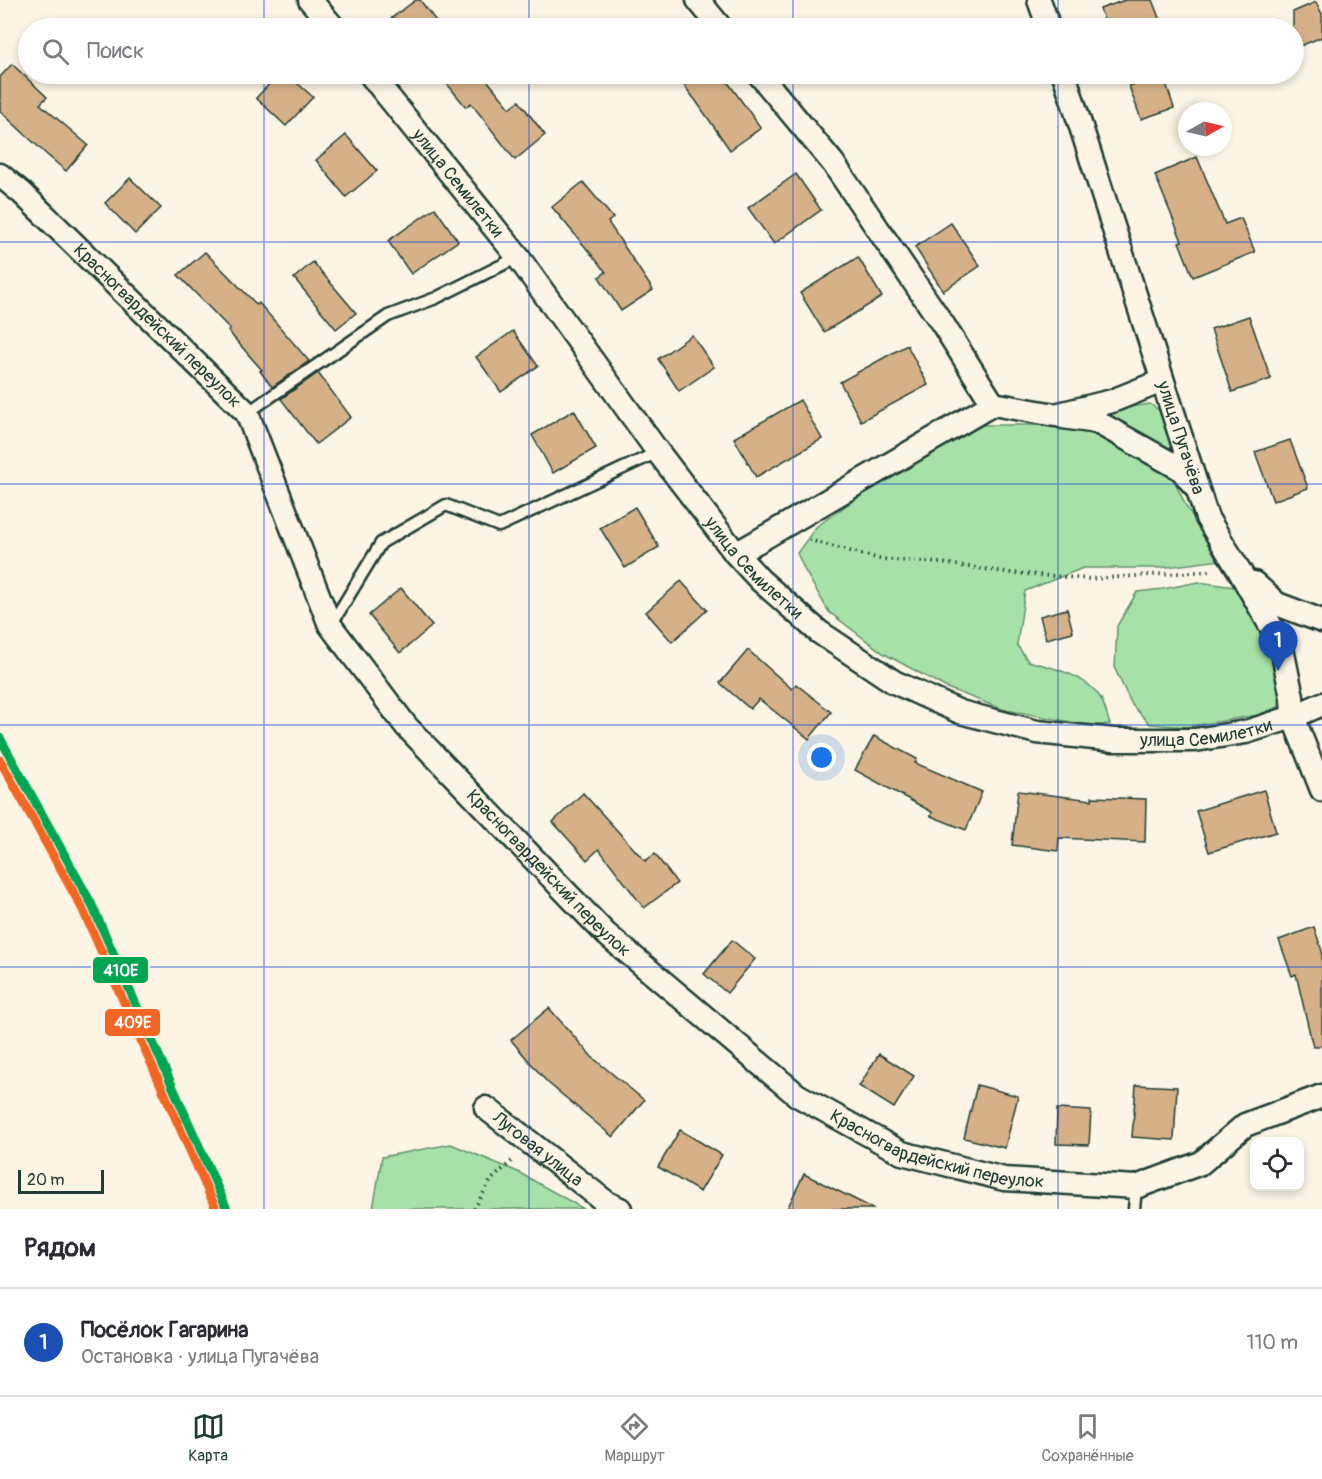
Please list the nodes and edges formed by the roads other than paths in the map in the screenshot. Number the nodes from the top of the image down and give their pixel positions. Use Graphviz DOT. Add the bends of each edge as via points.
graph roads {
  1 [pos="310,0"];
  2 [pos="698,0"];
  3 [pos="1039,0"];
  4 [pos="326,18"];
  5 [pos="713,18"];
  6 [pos="1046,18"];
  7 [pos="378,84"];
  8 [pos="767,84"];
  9 [pos="1067,84"];
  10 [pos="0,175"];
  11 [pos="518,257"];
  12 [pos="1162,381"];
  13 [pos="993,404"];
  14 [pos="247,413"];
  15 [pos="1055,415"];
  16 [pos="658,452"];
  17 [pos="1198,492"];
  18 [pos="736,554"];
  19 [pos="1239,570"];
  20 [pos="1322,621"];
  21 [pos="330,625"];
  22 [pos="1322,704"];
  23 [pos="1293,717"];
  24 [pos="1322,790"];
  25 [pos="1322,1096"];
  26 [pos="486,1108"];
  27 [pos="1135,1198"];
  28 [pos="620,1209"];
  1 -- 4 [label="street"];
  2 -- 5 [label="street"];
  3 -- 6 [label="street"];
  7 -- 11 [label="street, улица Семилетки"];
  8 -- 13 [label="street" via="833,163"];
  9 -- 12 [label="street, улица Пугачёва"];
  10 -- 14 [label="street, Красногвардейский переулок"];
  11 -- 14 [label="lane" via="436,298 388,316"];
  11 -- 16 [label="street, улица Семилетки"];
  12 -- 15 [label="street" via="1112,401"];
  12 -- 17 [label="street, улица Пугачёва"];
  13 -- 15 [label="street"];
  13 -- 18 [label="street"];
  14 -- 21 [label="street, Красногвардейский переулок"];
  15 -- 17 [label="street" via="1097,422 1135,442 1181,469"];
  16 -- 18 [label="street, улица Семилетки"];
  16 -- 21 [label="lane" via="498,526 446,505 381,543"];
  17 -- 19 [label="street, улица Пугачёва" via="1207,518"];
  18 -- 23 [label="street, улица Семилетки" via="819,633 894,682 960,712 1037,732 1114,740 1195,740 1246,732"];
  19 -- 20 [label="street" via="1277,604"];
  19 -- 23 [label="street, улица Пугачёва" via="1281,644"];
  21 -- 27 [label="street, Красногвардейский переулок" via="406,726 606,934 797,1095 902,1153 1004,1179"];
  22 -- 23 [label="street, улица Семилетки"];
  23 -- 24 [label="street, улица Пугачёва"];
  25 -- 27 [label="street, Красногвардейский переулок" via="1245,1125 1200,1163"];
  26 -- 28 [label="street, Луговая улица" via="607,1203"];
}
